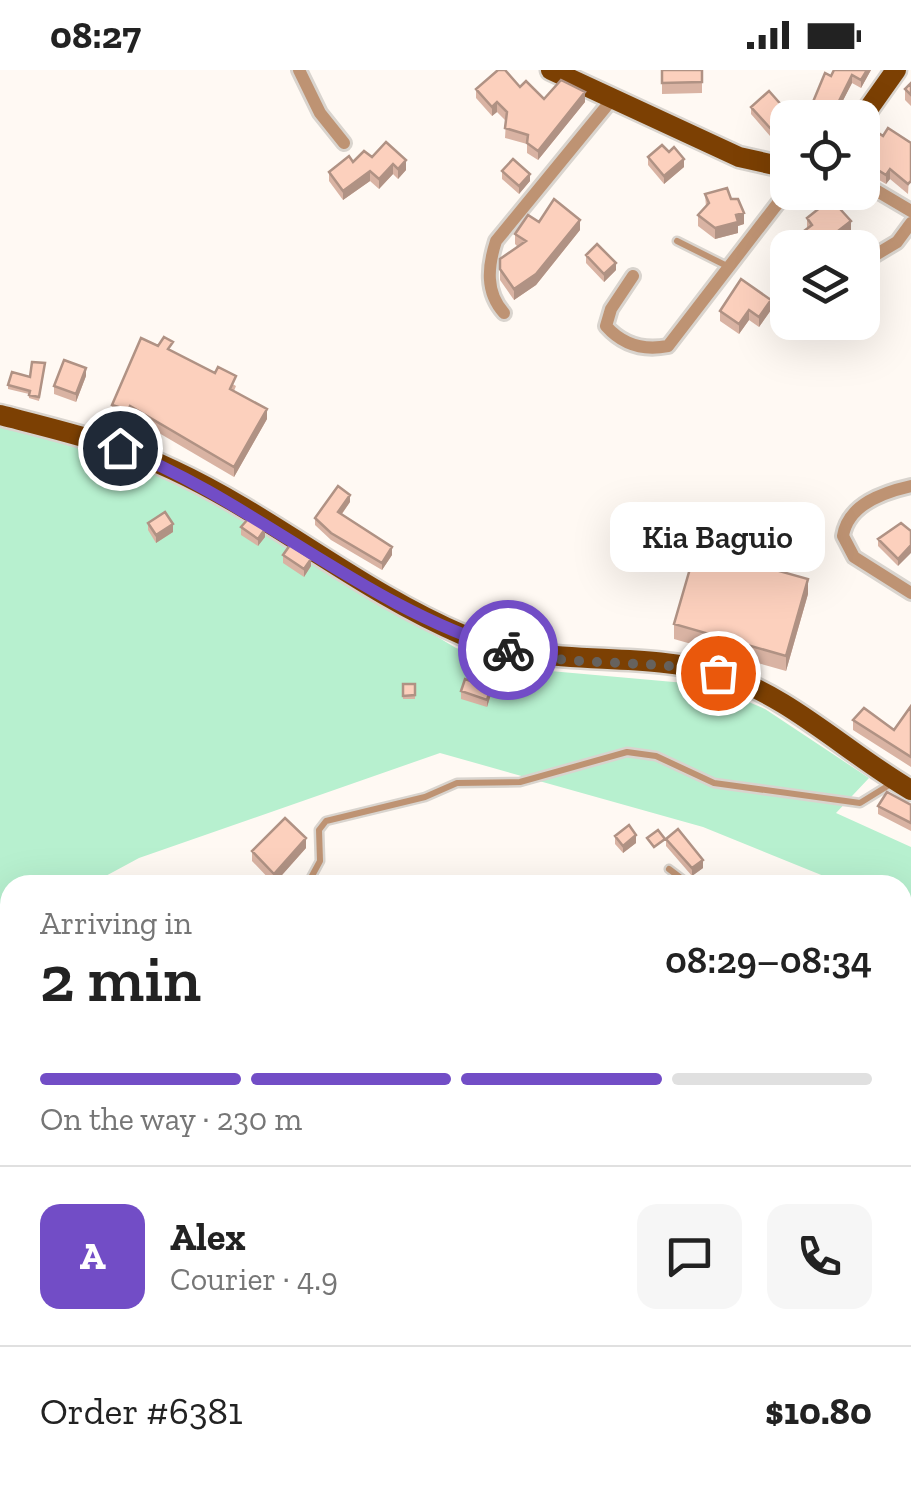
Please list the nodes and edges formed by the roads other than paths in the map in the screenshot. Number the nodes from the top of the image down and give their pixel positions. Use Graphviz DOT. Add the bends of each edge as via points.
graph roads {
  1 [pos="299,70"];
  2 [pos="551,70"];
  3 [pos="896,70"];
  4 [pos="614,97"];
  5 [pos="875,100"];
  6 [pos="344,142"];
  7 [pos="770,164"];
  8 [pos="880,193"];
  9 [pos="773,210"];
  10 [pos="911,211"];
  11 [pos="911,223"];
  12 [pos="677,241"];
  13 [pos="880,252"];
  14 [pos="729,268"];
  15 [pos="633,276"];
  16 [pos="504,313"];
  17 [pos="0,416"];
  18 [pos="911,486"];
  19 [pos="911,593"];
  20 [pos="903,785"];
  21 [pos="669,870"];
  22 [pos="312,875"];
  23 [pos="676,875"];
  1 -- 6 [label="street"];
  2 -- 4 [label="main road"];
  3 -- 5 [label="main road"];
  4 -- 7 [label="main road" via="738,158"];
  4 -- 16 [label="street" via="496,241 488,269"];
  8 -- 10 [label="street"];
  9 -- 14 [label="street"];
  11 -- 13 [label="street"];
  12 -- 14 [label="lane"];
  14 -- 15 [label="street" via="676,339 656,348 617,338 606,326"];
  17 -- 20 [label="main road" via="120,448 174,470 375,591 492,646 545,657 670,664 743,683"];
  18 -- 19 [label="street" via="855,511 843,536 854,557"];
  20 -- 22 [label="lane" via="860,803 714,783 656,756 612,754 520,782 457,783 426,797 326,820"];
  21 -- 23 [label="lane"];
}
